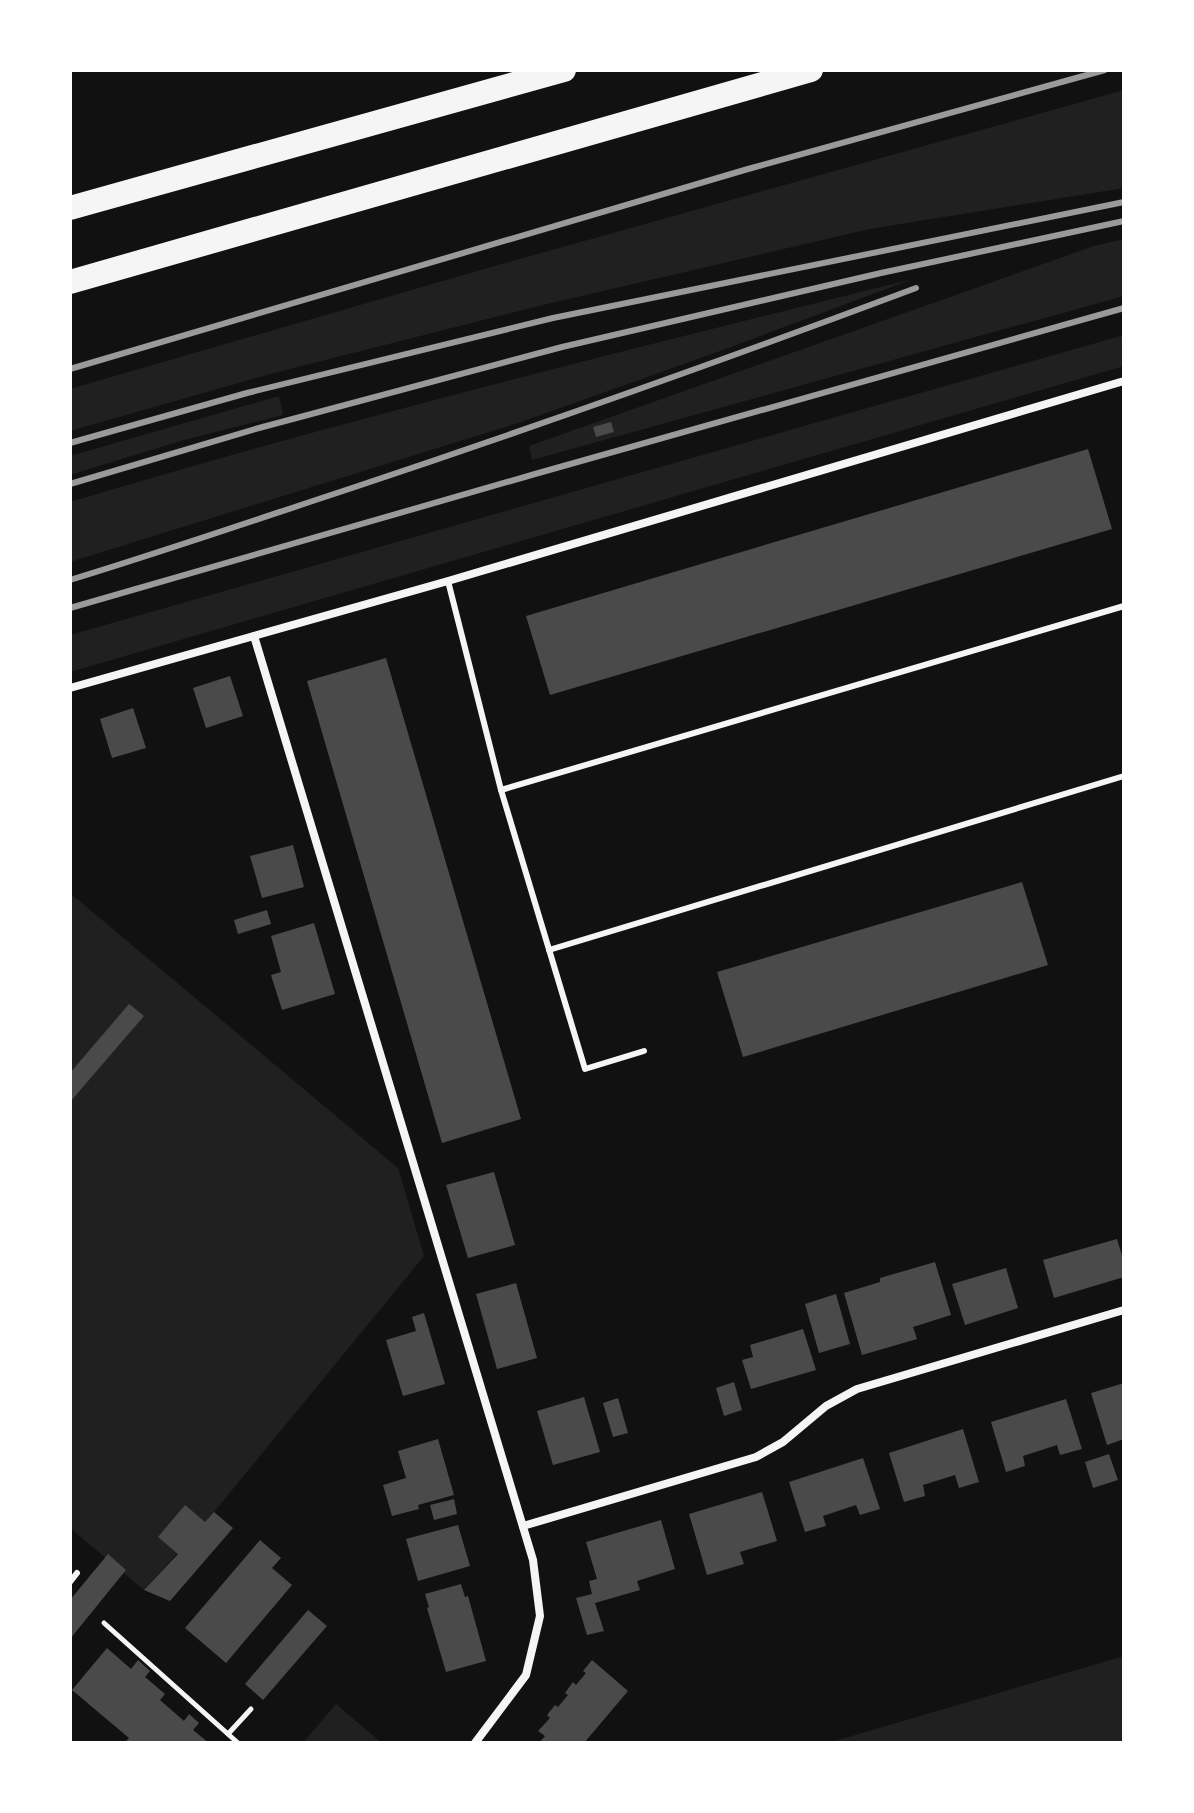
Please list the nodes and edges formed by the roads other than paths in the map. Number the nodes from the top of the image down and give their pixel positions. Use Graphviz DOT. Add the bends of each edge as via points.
graph roads {
  1 [pos="564,70"];
  2 [pos="811,70"];
  3 [pos="70,208"];
  4 [pos="70,282"];
  5 [pos="1124,381"];
  6 [pos="448,581"];
  7 [pos="1124,606"];
  8 [pos="254,636"];
  9 [pos="70,688"];
  10 [pos="1124,776"];
  11 [pos="501,790"];
  12 [pos="549,950"];
  13 [pos="644,1051"];
  14 [pos="1124,1310"];
  15 [pos="523,1526"];
  16 [pos="77,1573"];
  17 [pos="70,1582"];
  18 [pos="475,1743"];
  1 -- 3 [label="highway"];
  2 -- 4 [label="highway"];
  5 -- 6 [label="street"];
  6 -- 8 [label="street"];
  6 -- 11 [label="lane"];
  7 -- 11 [label="lane"];
  8 -- 9 [label="street"];
  8 -- 15 [label="street"];
  10 -- 12 [label="lane"];
  11 -- 12 [label="lane"];
  12 -- 13 [label="lane" via="585,1069"];
  14 -- 15 [label="street" via="857,1389 756,1457"];
  15 -- 18 [label="street" via="540,1616 526,1675"];
  16 -- 17 [label="lane"];
}
